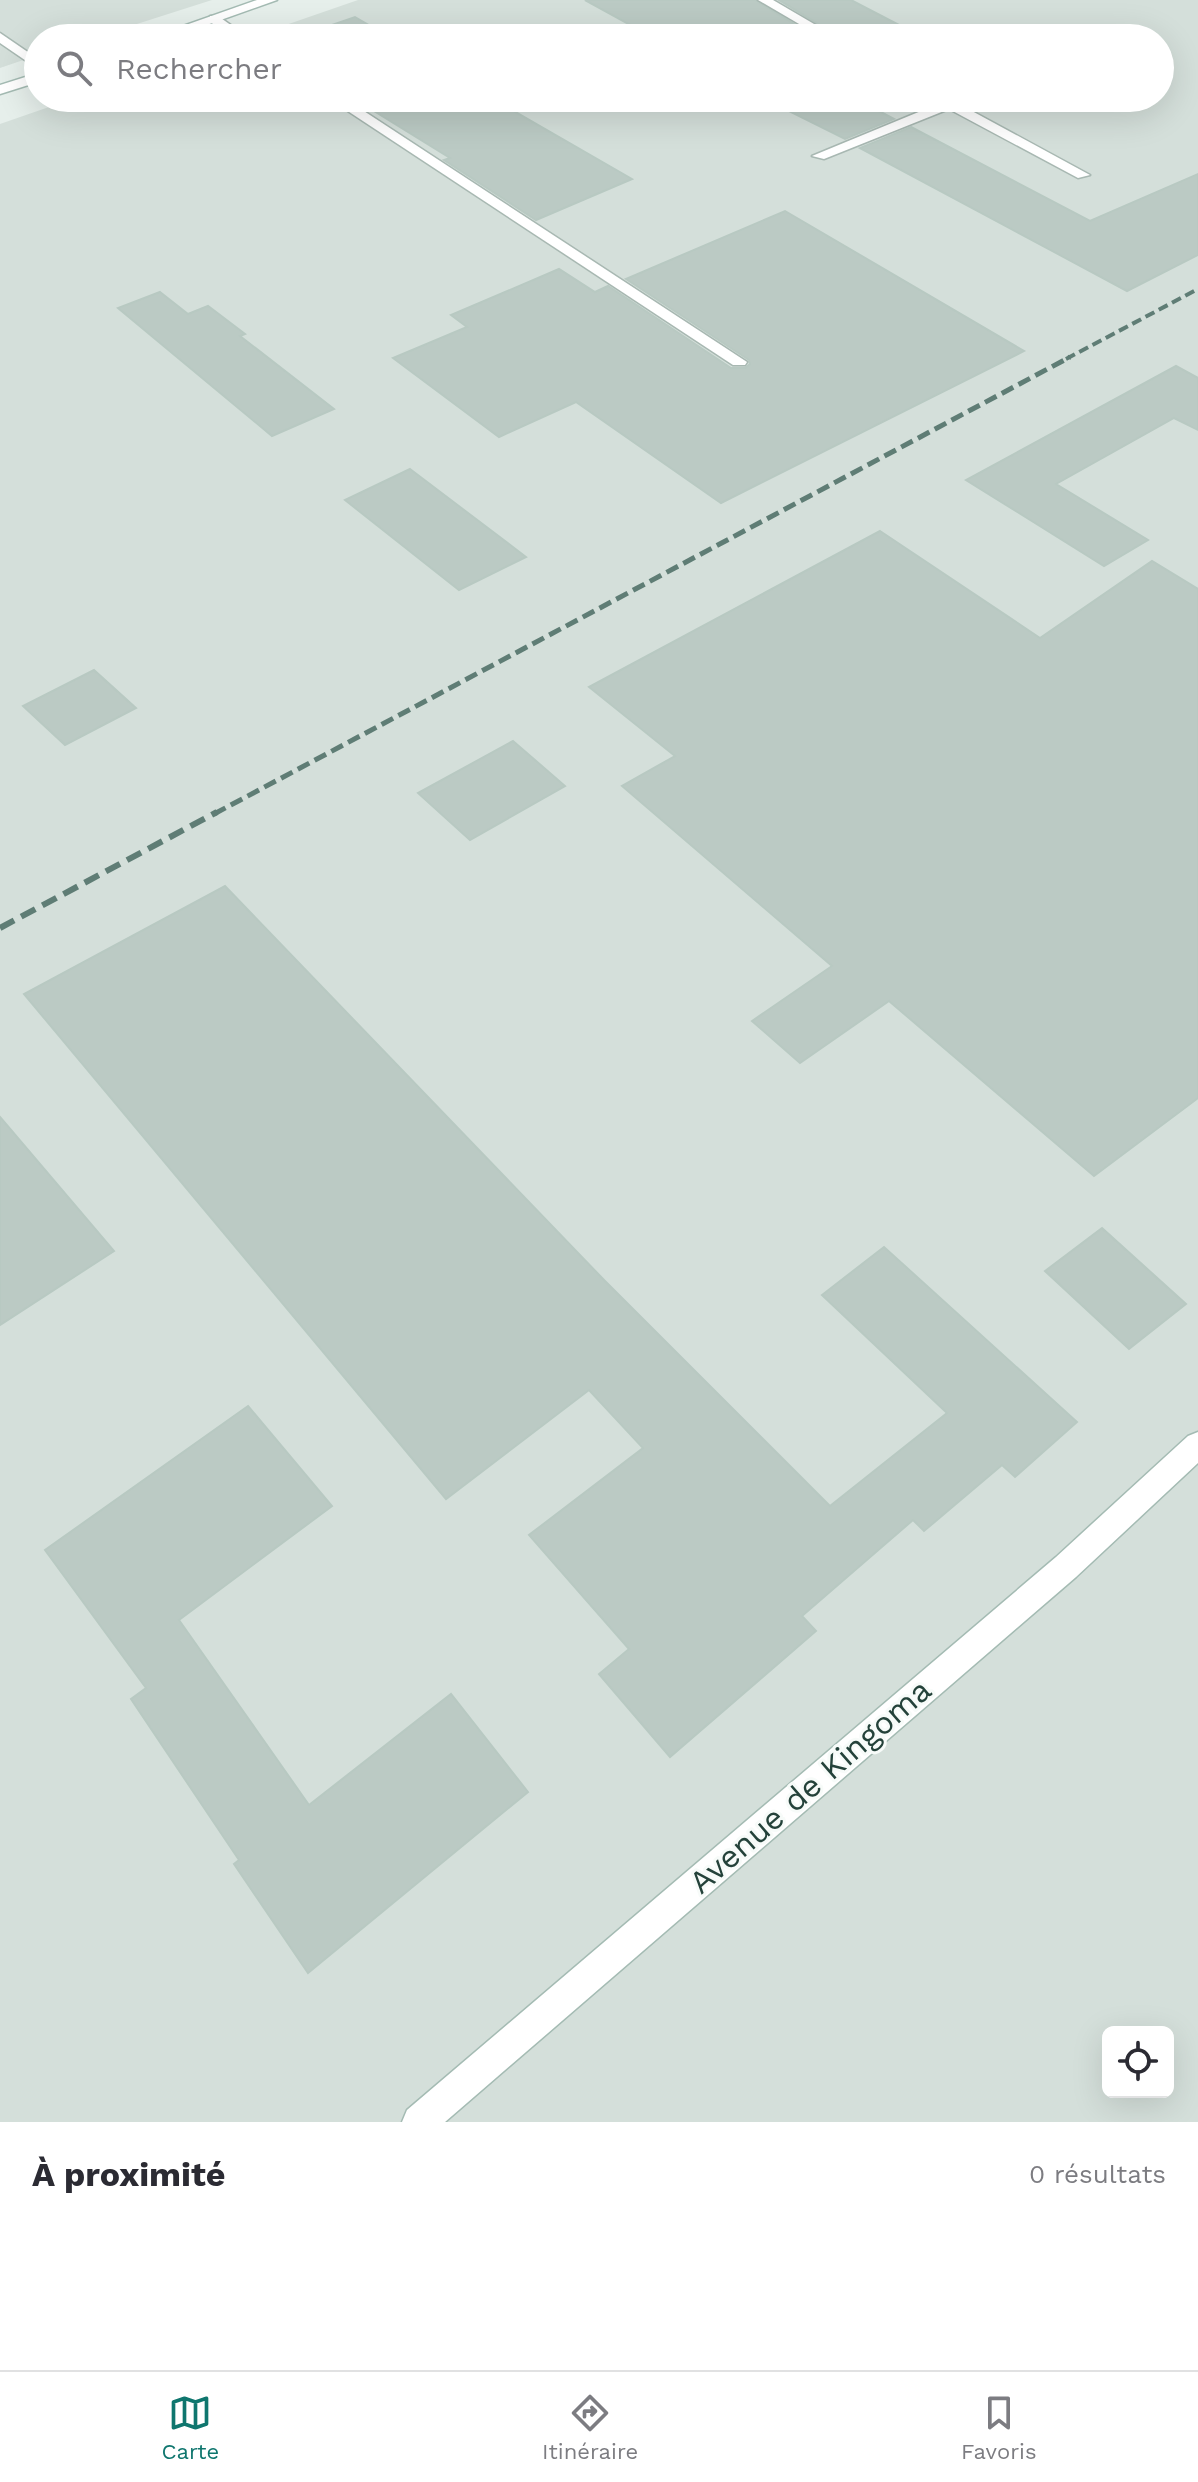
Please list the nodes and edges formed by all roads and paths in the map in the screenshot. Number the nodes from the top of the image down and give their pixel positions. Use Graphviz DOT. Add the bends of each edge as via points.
graph roads {
  1 [pos="270,0"];
  2 [pos="764,0"];
  3 [pos="214,19"];
  4 [pos="199,24"];
  5 [pos="222,24"];
  6 [pos="807,24"];
  7 [pos="0,37"];
  8 [pos="24,55"];
  9 [pos="24,82"];
  10 [pos="0,90"];
  11 [pos="356,112"];
  12 [pos="919,112"];
  13 [pos="965,112"];
  14 [pos="819,156"];
  15 [pos="1083,175"];
  16 [pos="739,362"];
  17 [pos="1198,1445"];
  18 [pos="419,2122"];
  1 -- 3 [label="street"];
  2 -- 6 [label="lane"];
  3 -- 4 [label="street"];
  3 -- 5 [label="lane"];
  7 -- 8 [label="lane"];
  9 -- 10 [label="street"];
  11 -- 16 [label="lane"];
  12 -- 14 [label="lane"];
  13 -- 15 [label="lane"];
  17 -- 18 [label="street, Avenue de Kingoma" via="1066,1567"];
}
